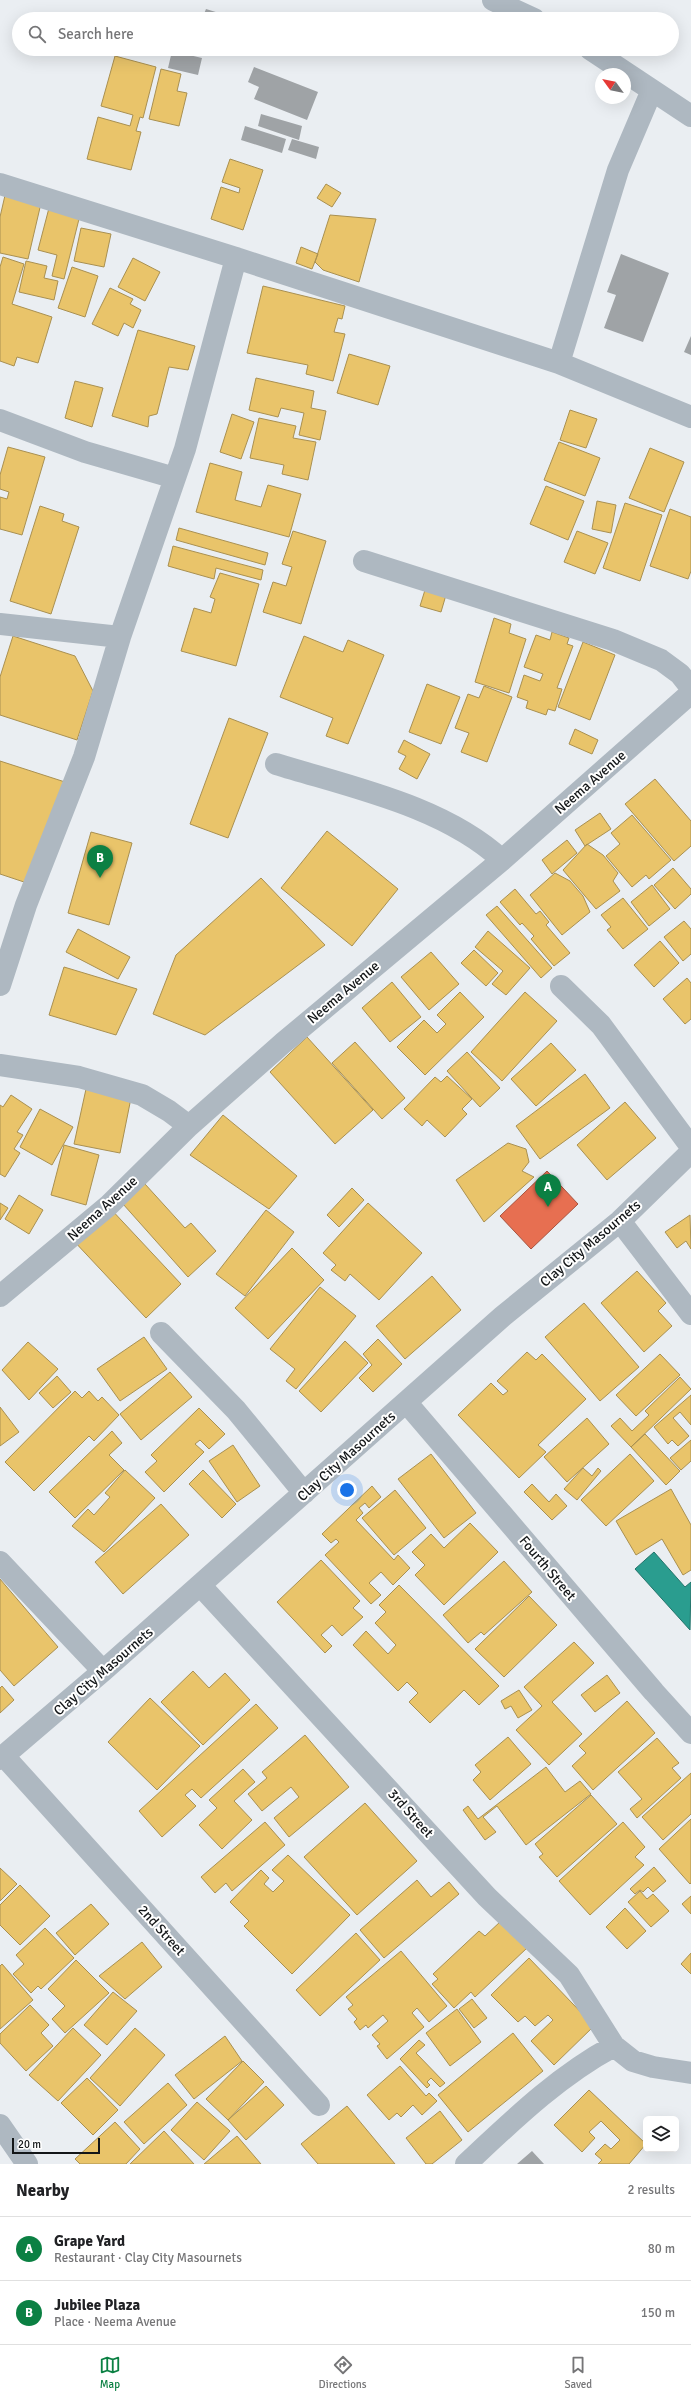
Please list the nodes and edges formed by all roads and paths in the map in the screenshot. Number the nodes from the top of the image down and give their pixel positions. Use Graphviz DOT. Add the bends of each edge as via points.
graph roads {
  1 [pos="493,0"];
  2 [pos="519,12"];
  3 [pos="601,56"];
  4 [pos="652,90"];
  5 [pos="691,116"];
  6 [pos="0,184"];
  7 [pos="236,258"];
  8 [pos="559,363"];
  9 [pos="691,416"];
  10 [pos="0,420"];
  11 [pos="175,478"];
  12 [pos="364,562"];
  13 [pos="0,624"];
  14 [pos="120,637"];
  15 [pos="691,688"];
  16 [pos="691,693"];
  17 [pos="276,764"];
  18 [pos="502,860"];
  19 [pos="0,985"];
  20 [pos="561,986"];
  21 [pos="0,1064"];
  22 [pos="189,1126"];
  23 [pos="691,1147"];
  24 [pos="691,1152"];
  25 [pos="620,1221"];
  26 [pos="0,1296"];
  27 [pos="691,1314"];
  28 [pos="161,1333"];
  29 [pos="406,1402"];
  30 [pos="304,1493"];
  31 [pos="0,1562"];
  32 [pos="200,1585"];
  33 [pos="103,1671"];
  34 [pos="691,1733"];
  35 [pos="2,1757"];
  36 [pos="614,2046"];
  37 [pos="691,2073"];
  38 [pos="318,2105"];
  39 [pos="0,2125"];
  40 [pos="27,2164"];
  41 [pos="466,2164"];
  1 -- 2 [label="street"];
  3 -- 4 [label="street"];
  4 -- 5 [label="street"];
  4 -- 8 [label="street" via="618,170"];
  6 -- 7 [label="street"];
  7 -- 8 [label="street"];
  7 -- 11 [label="street" via="185,450"];
  8 -- 9 [label="street"];
  10 -- 11 [label="street" via="85,452"];
  11 -- 14 [label="street"];
  12 -- 15 [label="street" via="613,640 661,660 680,674"];
  13 -- 14 [label="street"];
  14 -- 19 [label="street" via="84,757 26,905"];
  16 -- 18 [label="street, Neema Avenue"];
  17 -- 18 [label="street" via="405,805 455,825 483,843"];
  18 -- 22 [label="street, Neema Avenue" via="283,1042"];
  20 -- 23 [label="street" via="601,1025"];
  21 -- 22 [label="street" via="79,1077 142,1095"];
  22 -- 26 [label="street, Neema Avenue" via="108,1206"];
  24 -- 25 [label="street, Clay City Masournets"];
  25 -- 27 [label="street"];
  25 -- 29 [label="street, Clay City Masournets" via="503,1316"];
  28 -- 30 [label="street" via="236,1410"];
  29 -- 30 [label="street, Clay City Masournets"];
  29 -- 34 [label="street, Fourth Street"];
  30 -- 32 [label="street, Clay City Masournets"];
  31 -- 33 [label="street"];
  32 -- 33 [label="street, Clay City Masournets"];
  32 -- 36 [label="street, 3rd Street" via="487,1897 569,1975"];
  33 -- 35 [label="street, Clay City Masournets"];
  35 -- 38 [label="street, 2nd Street"];
  36 -- 37 [label="street, 3rd Street" via="633,2061 653,2068"];
  36 -- 41 [label="street" via="582,2063 504,2128"];
  39 -- 40 [label="street"];
}
